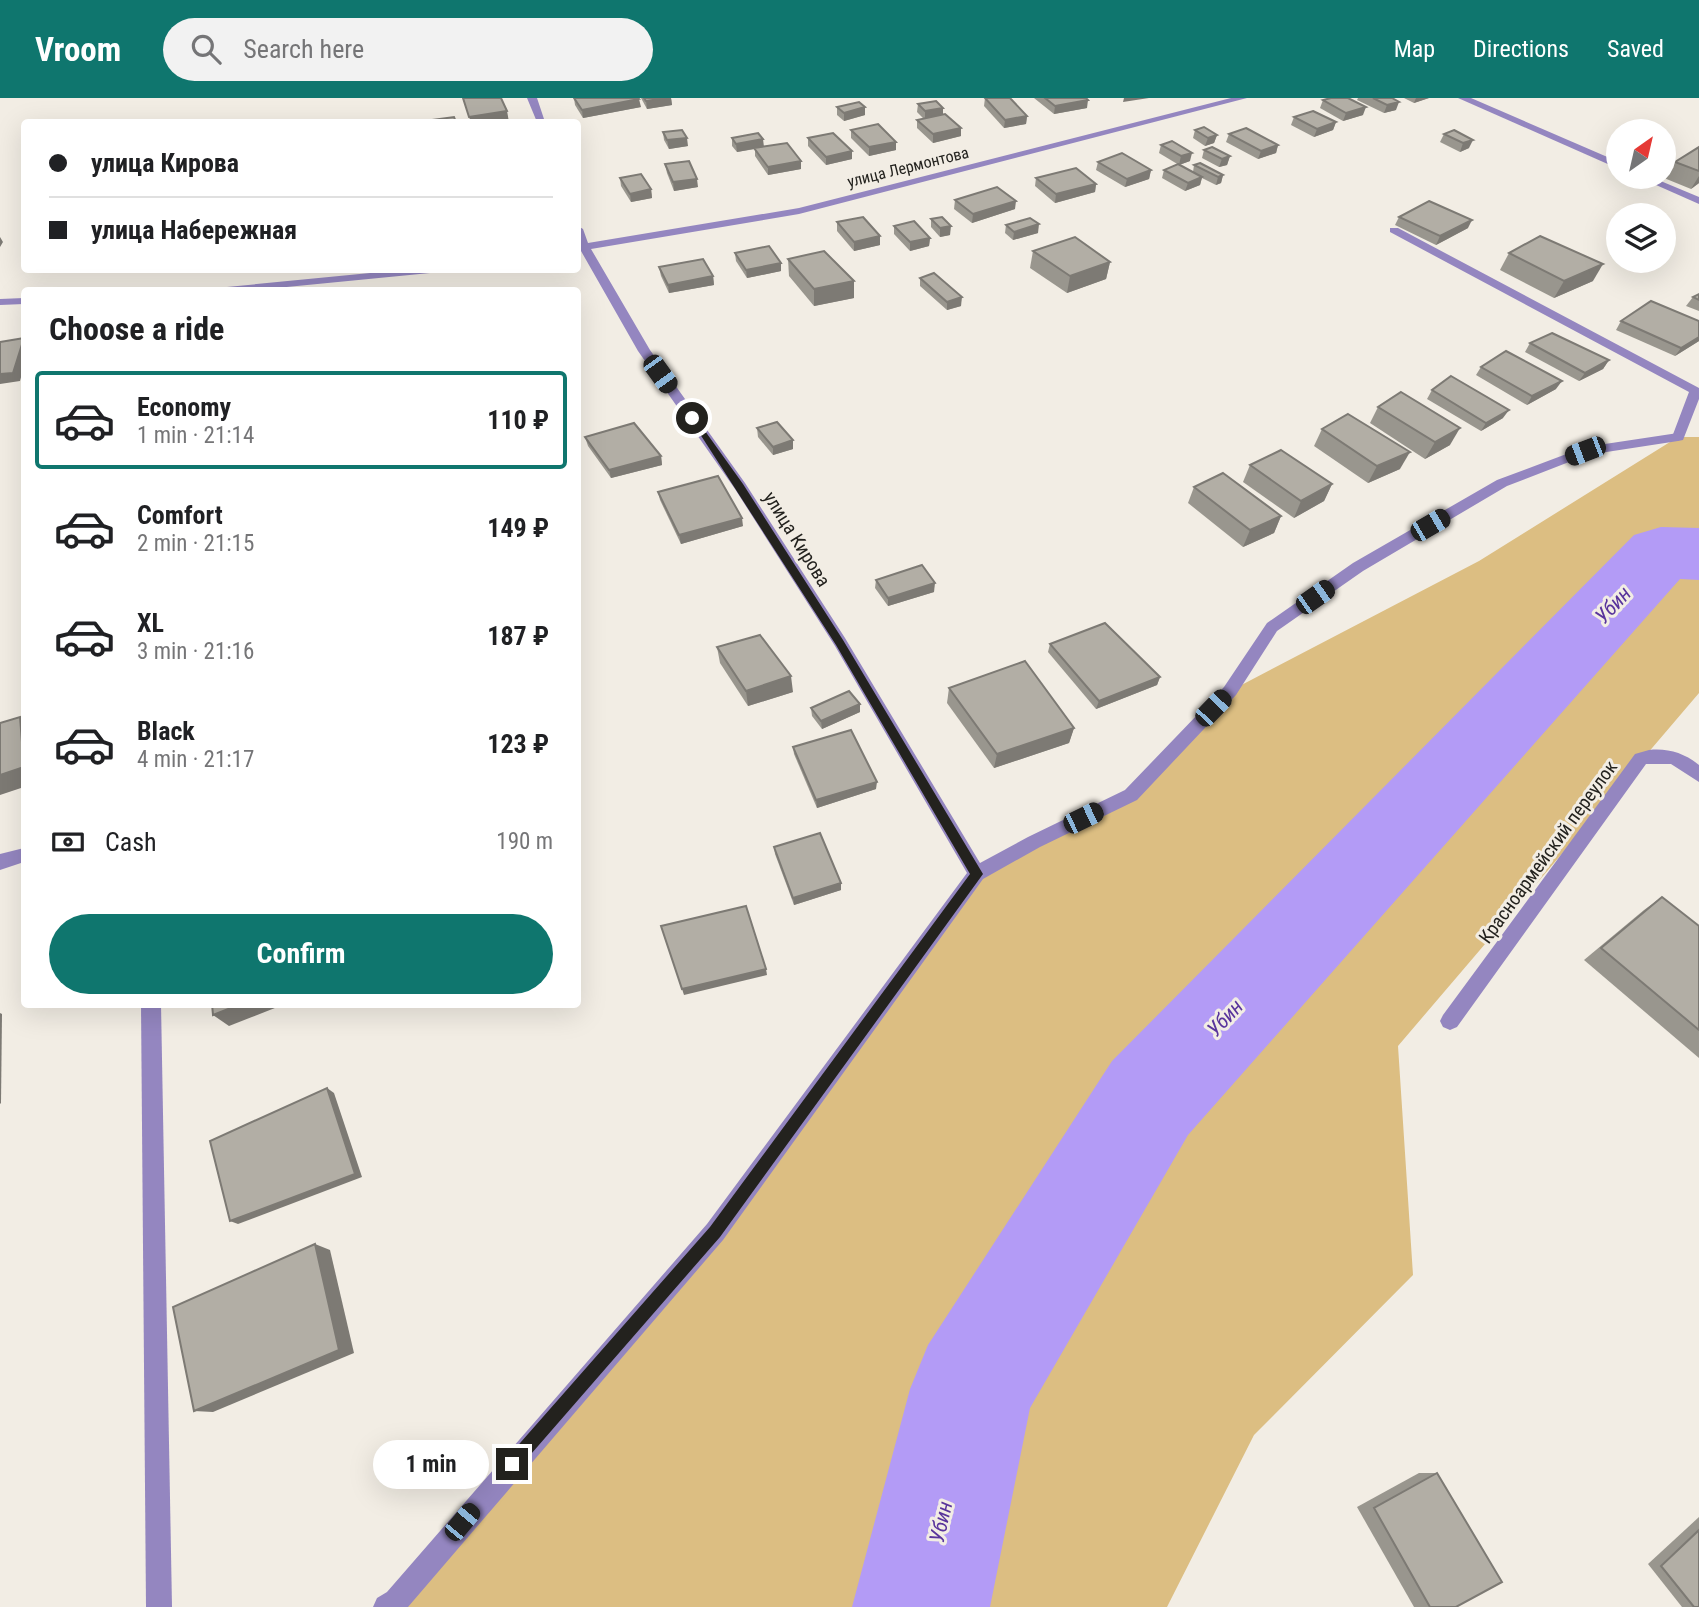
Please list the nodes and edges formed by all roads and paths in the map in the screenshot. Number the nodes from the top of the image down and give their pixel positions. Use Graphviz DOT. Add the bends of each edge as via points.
graph roads {
  1 [pos="532,98"];
  2 [pos="1242,98"];
  3 [pos="1463,98"];
  4 [pos="540,119"];
  5 [pos="1606,160"];
  6 [pos="1671,189"];
  7 [pos="1699,201"];
  8 [pos="1394,230"];
  9 [pos="581,248"];
  10 [pos="400,273"];
  11 [pos="257,287"];
  12 [pos="21,301"];
  13 [pos="0,302"];
  14 [pos="1699,775"];
  15 [pos="21,856"];
  16 [pos="0,862"];
  17 [pos="977,874"];
  18 [pos="151,1008"];
  19 [pos="1450,1021"];
  20 [pos="159,1607"];
  21 [pos="386,1607"];
  1 -- 4 [label="street"];
  2 -- 9 [label="street, улица Лермонтова" via="799,211"];
  3 -- 5 [label="street"];
  6 -- 7 [label="street"];
  8 -- 17 [label="street" via="1696,391 1678,437 1585,451 1502,483 1358,567 1272,627 1230,691 1131,795"];
  9 -- 17 [label="street, улица Кирова" via="644,351 740,486 833,631"];
  10 -- 11 [label="street"];
  12 -- 13 [label="street"];
  14 -- 19 [label="street, Красноармейский переулок" via="1689,764 1672,757 1641,759"];
  15 -- 16 [label="street"];
  17 -- 21 [label="street" via="715,1232 396,1601"];
  18 -- 20 [label="street"];
}
